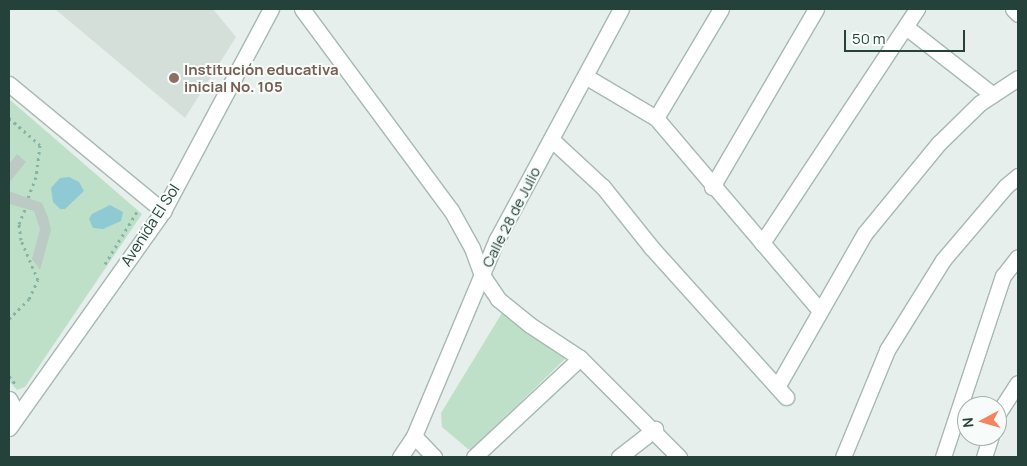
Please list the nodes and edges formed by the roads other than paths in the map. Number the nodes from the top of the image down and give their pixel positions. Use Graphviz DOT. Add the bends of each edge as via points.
graph roads {
  1 [pos="271,9"];
  2 [pos="302,9"];
  3 [pos="621,9"];
  4 [pos="720,9"];
  5 [pos="816,9"];
  6 [pos="917,9"];
  7 [pos="1013,9"];
  8 [pos="1018,14"];
  9 [pos="906,27"];
  10 [pos="585,76"];
  11 [pos="1018,78"];
  12 [pos="9,84"];
  13 [pos="993,95"];
  14 [pos="656,118"];
  15 [pos="551,139"];
  16 [pos="1018,176"];
  17 [pos="712,187"];
  18 [pos="163,210"];
  19 [pos="762,243"];
  20 [pos="1018,257"];
  21 [pos="482,275"];
  22 [pos="820,311"];
  23 [pos="580,358"];
  24 [pos="1018,383"];
  25 [pos="9,399"];
  26 [pos="1007,400"];
  27 [pos="18,414"];
  28 [pos="9,428"];
  29 [pos="654,429"];
  30 [pos="414,436"];
  31 [pos="400,457"];
  32 [pos="434,457"];
  33 [pos="474,457"];
  34 [pos="619,457"];
  35 [pos="679,457"];
  36 [pos="844,457"];
  37 [pos="943,457"];
  1 -- 18 [label="street, Avenida El Sol"];
  2 -- 21 [label="street" via="451,210 472,248"];
  3 -- 10 [label="street, Calle 28 de Julio"];
  4 -- 14 [label="street"];
  5 -- 17 [label="street"];
  6 -- 9 [label="street"];
  7 -- 8 [label="street"];
  9 -- 13 [label="street"];
  9 -- 19 [label="street"];
  10 -- 14 [label="street"];
  10 -- 15 [label="street, Calle 28 de Julio"];
  11 -- 13 [label="street"];
  12 -- 18 [label="street"];
  13 -- 22 [label="street" via="938,143 865,233"];
  14 -- 17 [label="street"];
  15 -- 21 [label="street, Calle 28 de Julio" via="497,239"];
  15 -- 22 [label="street" via="603,187 651,247 782,392"];
  16 -- 36 [label="street" via="943,260 892,342"];
  17 -- 19 [label="street"];
  18 -- 27 [label="street, Avenida El Sol"];
  19 -- 22 [label="street"];
  20 -- 37 [label="street" via="1002,276"];
  21 -- 23 [label="street" via="498,299"];
  21 -- 30 [label="street, Calle 28 de Julio"];
  23 -- 29 [label="street"];
  23 -- 33 [label="street"];
  24 -- 26 [label="street"];
  25 -- 27 [label="street"];
  27 -- 28 [label="street, Avenida El Sol"];
  29 -- 34 [label="street"];
  29 -- 35 [label="street"];
  30 -- 31 [label="street, Calle 28 de Julio"];
  30 -- 32 [label="street"];
}
